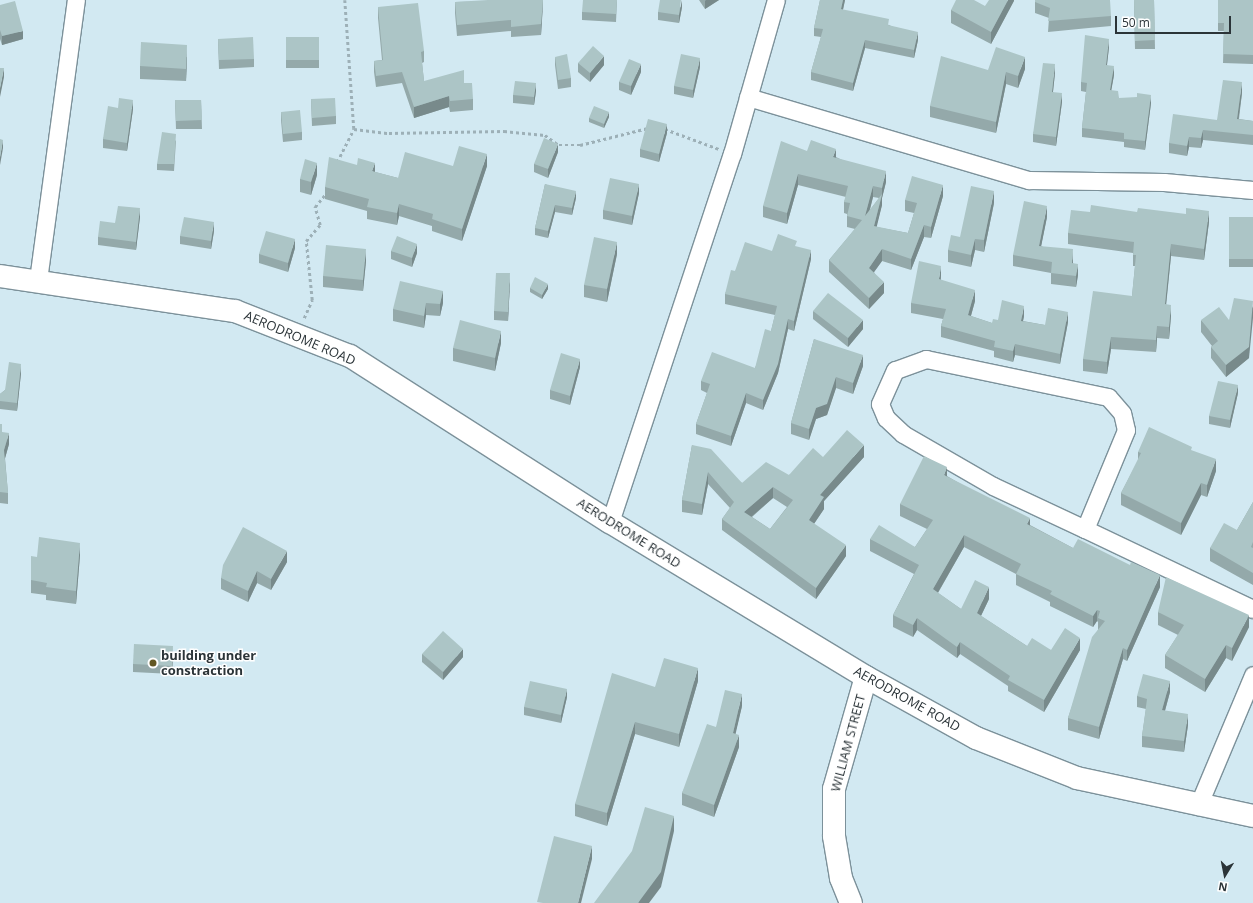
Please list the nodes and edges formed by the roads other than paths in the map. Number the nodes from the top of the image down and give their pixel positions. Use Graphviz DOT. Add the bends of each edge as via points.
graph roads {
  1 [pos="76,0"];
  2 [pos="776,0"];
  3 [pos="748,97"];
  4 [pos="1253,190"];
  5 [pos="0,276"];
  6 [pos="38,280"];
  7 [pos="610,522"];
  8 [pos="1085,529"];
  9 [pos="1253,609"];
  10 [pos="1253,675"];
  11 [pos="866,677"];
  12 [pos="1198,806"];
  13 [pos="1253,816"];
  14 [pos="851,903"];
  1 -- 6 [label="street"];
  2 -- 3 [label="street"];
  3 -- 4 [label="street" via="1029,180 1164,182"];
  3 -- 7 [label="street" via="732,154"];
  5 -- 6 [label="street, AERODROME ROAD"];
  6 -- 7 [label="street, AERODROME ROAD" via="235,311 350,356"];
  7 -- 11 [label="street, AERODROME ROAD"];
  8 -- 8 [label="street" via="993,486 903,434 886,418 880,404 895,370 926,359 1108,397 1122,413 1126,430"];
  8 -- 9 [label="street"];
  10 -- 12 [label="street"];
  11 -- 12 [label="street, AERODROME ROAD" via="976,738 1077,778"];
  11 -- 14 [label="street, WILLIAM STREET" via="834,789 834,836 841,878"];
  12 -- 13 [label="street, AERODROME ROAD"];
}
